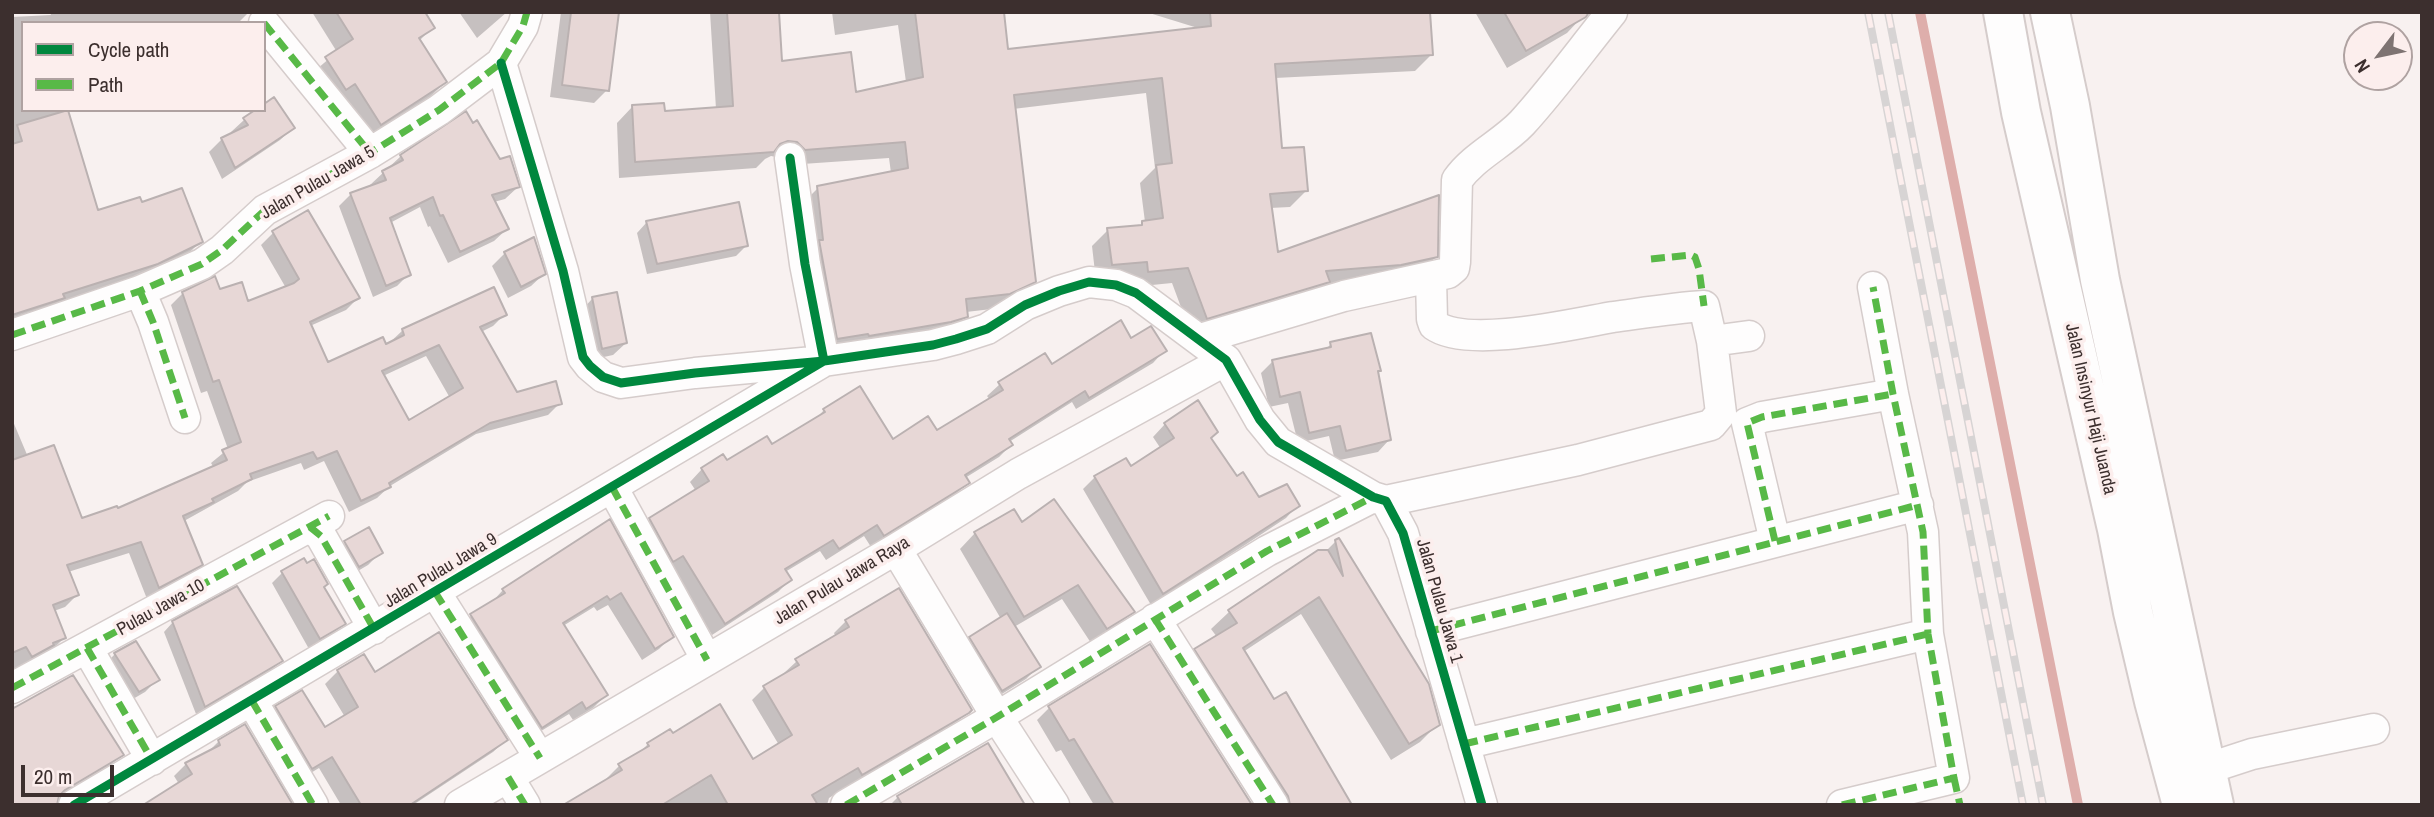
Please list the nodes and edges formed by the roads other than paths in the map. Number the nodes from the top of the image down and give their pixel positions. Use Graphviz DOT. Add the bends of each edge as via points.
graph roads {
  1 [pos="527,12"];
  2 [pos="1612,12"];
  3 [pos="2003,12"];
  4 [pos="2050,12"];
  5 [pos="266,25"];
  6 [pos="501,63"];
  7 [pos="2070,106"];
  8 [pos="2021,113"];
  9 [pos="370,153"];
  10 [pos="790,158"];
  11 [pos="1431,278"];
  12 [pos="1873,287"];
  13 [pos="140,291"];
  14 [pos="12,335"];
  15 [pos="1749,336"];
  16 [pos="1200,339"];
  17 [pos="1712,341"];
  18 [pos="1226,360"];
  19 [pos="824,361"];
  20 [pos="1893,394"];
  21 [pos="185,418"];
  22 [pos="612,487"];
  23 [pos="1380,499"];
  24 [pos="1918,505"];
  25 [pos="1775,541"];
  26 [pos="896,549"];
  27 [pos="435,592"];
  28 [pos="1155,619"];
  29 [pos="374,629"];
  30 [pos="1431,631"];
  31 [pos="1928,634"];
  32 [pos="87,648"];
  33 [pos="707,660"];
  34 [pos="12,688"];
  35 [pos="252,701"];
  36 [pos="997,717"];
  37 [pos="2374,729"];
  38 [pos="1464,744"];
  39 [pos="540,758"];
  40 [pos="152,760"];
  41 [pos="508,777"];
  42 [pos="2210,787"];
  43 [pos="1957,791"];
  44 [pos="852,803"];
  45 [pos="74,805"];
  46 [pos="313,805"];
  47 [pos="460,805"];
  48 [pos="525,805"];
  49 [pos="1055,805"];
  50 [pos="1273,805"];
  51 [pos="1482,805"];
  52 [pos="1842,805"];
  53 [pos="2182,805"];
  1 -- 6 [label="street"];
  2 -- 11 [label="street" via="1523,122 1457,180 1454,268"];
  3 -- 8 [label="highway, Jalan Insinyur Haji Juanda"];
  4 -- 7 [label="highway, Jalan Insinyur Haji Juanda"];
  5 -- 9 [label="street"];
  6 -- 9 [label="street, Jalan Pulau Jawa 5" via="439,110"];
  6 -- 19 [label="street" via="563,271 579,343 590,366 621,383"];
  7 -- 8 [label="highway" via="2066,95 2049,87 2033,94"];
  7 -- 42 [label="highway, Jalan Insinyur Haji Juanda" via="2100,280"];
  8 -- 53 [label="highway, Jalan Insinyur Haji Juanda" via="2151,688"];
  9 -- 13 [label="street, Jalan Pulau Jawa 5" via="265,210 202,264"];
  10 -- 19 [label="street"];
  11 -- 16 [label="street" via="1344,296"];
  11 -- 17 [label="street" via="1432,319 1440,329 1517,334 1704,306"];
  12 -- 20 [label="street"];
  13 -- 14 [label="street, Jalan Pulau Jawa 5"];
  13 -- 21 [label="street"];
  15 -- 17 [label="street"];
  16 -- 18 [label="street"];
  16 -- 19 [label="street" via="1136,293 1089,282 1025,305 987,329 956,339"];
  17 -- 23 [label="street" via="1721,414 1712,425 1578,460"];
  18 -- 23 [label="street" via="1278,442"];
  18 -- 26 [label="street, Jalan Pulau Jawa Raya" via="1018,474"];
  19 -- 22 [label="street, Jalan Pulau Jawa 9"];
  20 -- 24 [label="street"];
  20 -- 25 [label="street" via="1747,423"];
  22 -- 27 [label="street, Jalan Pulau Jawa 9"];
  22 -- 33 [label="street"];
  23 -- 28 [label="street" via="1267,551"];
  23 -- 30 [label="street, Jalan Pulau Jawa 1" via="1403,533"];
  24 -- 25 [label="street"];
  24 -- 31 [label="street"];
  25 -- 30 [label="street"];
  26 -- 33 [label="street, Jalan Pulau Jawa Raya"];
  26 -- 36 [label="street"];
  27 -- 29 [label="street, Jalan Pulau Jawa 9"];
  27 -- 39 [label="street"];
  28 -- 36 [label="street"];
  28 -- 50 [label="street"];
  29 -- 32 [label="street, Pulau Jawa 10" via="321,536 320,522"];
  29 -- 35 [label="street, Jalan Pulau Jawa 9"];
  30 -- 38 [label="street, Jalan Pulau Jawa 1"];
  31 -- 38 [label="street"];
  31 -- 43 [label="street"];
  32 -- 34 [label="street, Pulau Jawa 10"];
  32 -- 40 [label="street"];
  33 -- 39 [label="street, Jalan Pulau Jawa Raya"];
  35 -- 40 [label="street, Jalan Pulau Jawa 9"];
  35 -- 46 [label="street"];
  36 -- 44 [label="street"];
  36 -- 49 [label="street"];
  37 -- 42 [label="street" via="2252,754"];
  38 -- 51 [label="street, Jalan Pulau Jawa 1"];
  39 -- 41 [label="street, Jalan Pulau Jawa Raya"];
  40 -- 45 [label="street, Jalan Pulau Jawa 9"];
  41 -- 47 [label="street, Jalan Pulau Jawa Raya"];
  41 -- 48 [label="street"];
  43 -- 52 [label="street"];
}
